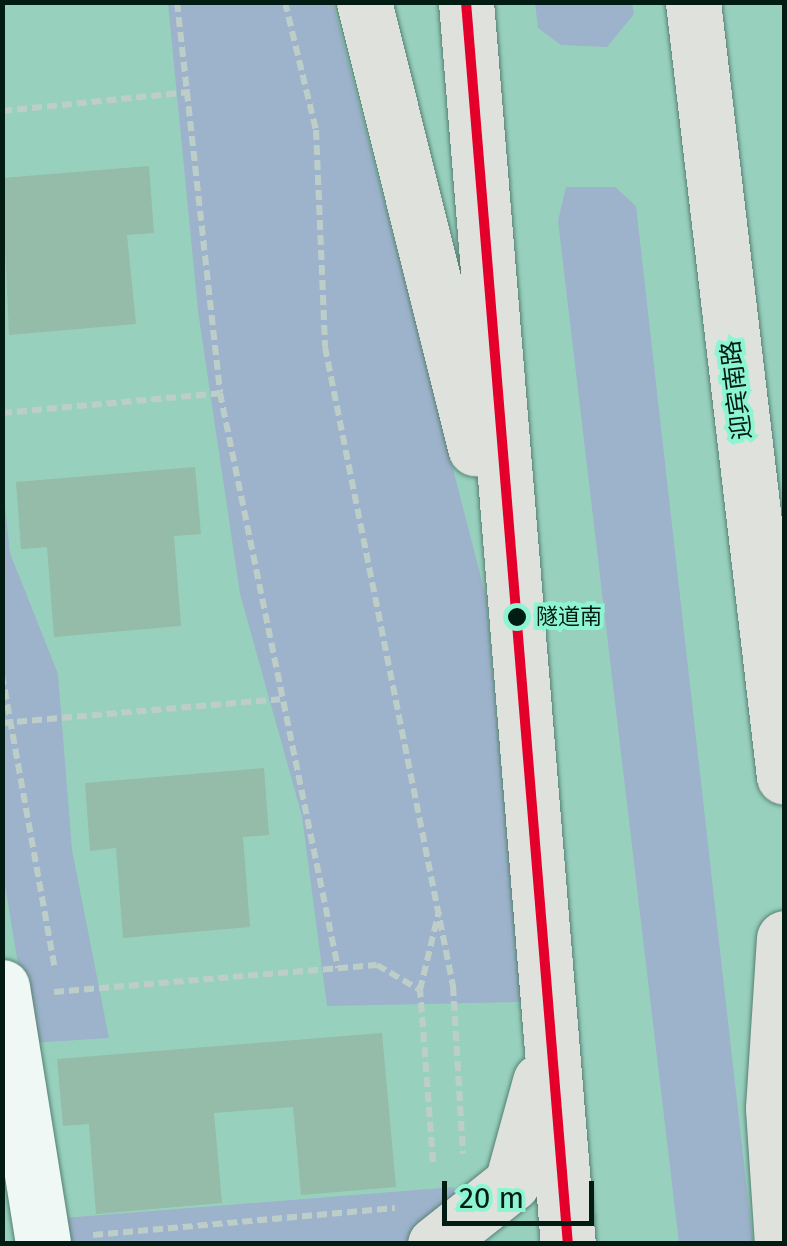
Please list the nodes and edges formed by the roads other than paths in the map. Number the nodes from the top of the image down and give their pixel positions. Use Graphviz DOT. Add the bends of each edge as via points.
graph roads {
  1 [pos="364,2"];
  2 [pos="466,2"];
  3 [pos="693,2"];
  4 [pos="512,597"];
  5 [pos="784,776"];
  6 [pos="784,938"];
  7 [pos="3,992"];
  8 [pos="549,1040"];
  9 [pos="438,1222"];
  10 [pos="43,1241"];
  11 [pos="568,1244"];
  12 [pos="782,1244"];
  1 -- 4 [label="main road"];
  2 -- 4 [label="main road"];
  3 -- 5 [label="main road, 迎宾南路"];
  4 -- 8 [label="main road"];
  6 -- 12 [label="main road" via="773,1108"];
  7 -- 10 [label="lane"];
  8 -- 9 [label="main road" via="512,1183"];
  8 -- 11 [label="main road"];
}
